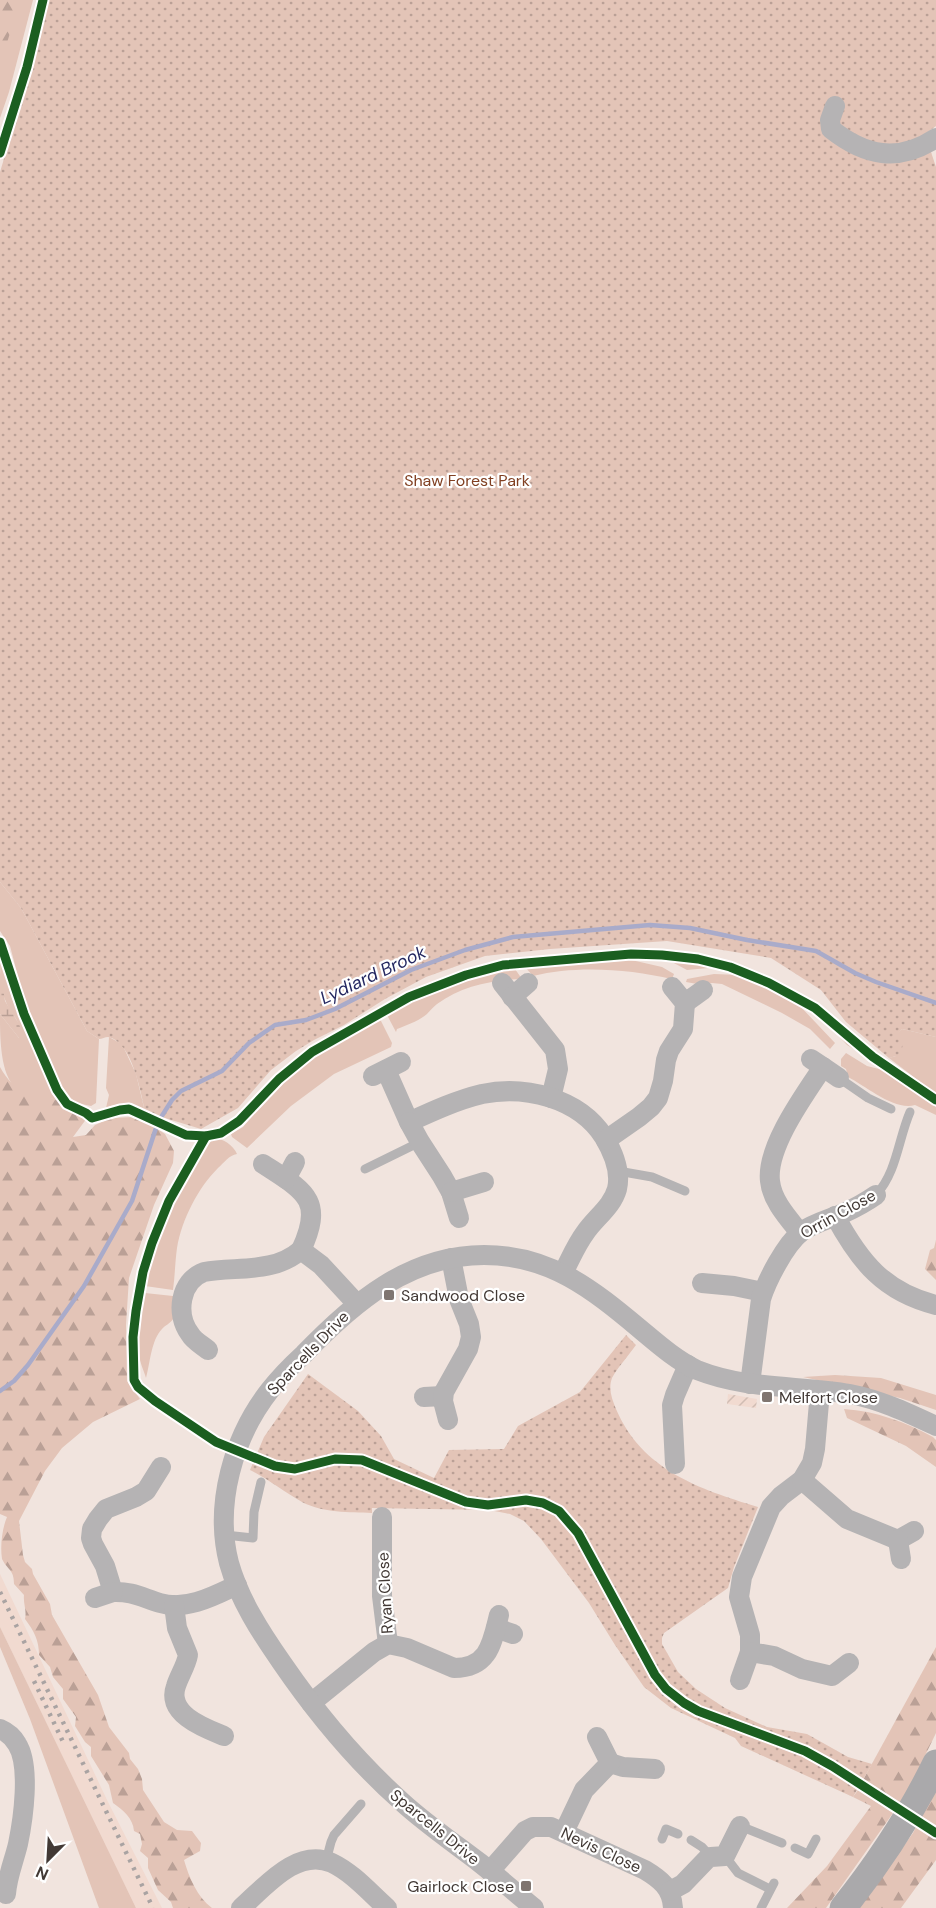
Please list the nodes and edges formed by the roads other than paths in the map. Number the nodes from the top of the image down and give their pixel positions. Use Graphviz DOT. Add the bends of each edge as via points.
graph roads {
  1 [pos="835,106"];
  2 [pos="936,138"];
  3 [pos="528,983"];
  4 [pos="672,987"];
  5 [pos="704,990"];
  6 [pos="685,1003"];
  7 [pos="824,1068"];
  8 [pos="386,1070"];
  9 [pos="551,1098"];
  10 [pos="891,1109"];
  11 [pos="910,1112"];
  12 [pos="409,1122"];
  13 [pos="606,1140"];
  14 [pos="420,1142"];
  15 [pos="263,1164"];
  16 [pos="365,1169"];
  17 [pos="618,1171"];
  18 [pos="484,1182"];
  19 [pos="685,1191"];
  20 [pos="451,1192"];
  21 [pos="876,1196"];
  22 [pos="835,1216"];
  23 [pos="459,1218"];
  24 [pos="800,1233"];
  25 [pos="301,1250"];
  26 [pos="451,1258"];
  27 [pos="563,1273"];
  28 [pos="715,1279"];
  29 [pos="764,1292"];
  30 [pos="357,1304"];
  31 [pos="936,1305"];
  32 [pos="208,1350"];
  33 [pos="688,1365"];
  34 [pos="750,1384"];
  35 [pos="820,1391"];
  36 [pos="448,1420"];
  37 [pos="936,1426"];
  38 [pos="675,1464"];
  39 [pos="161,1467"];
  40 [pos="802,1480"];
  41 [pos="261,1482"];
  42 [pos="382,1517"];
  43 [pos="225,1535"];
  44 [pos="901,1559"];
  45 [pos="237,1585"];
  46 [pos="174,1605"];
  47 [pos="503,1626"];
  48 [pos="388,1644"];
  49 [pos="750,1652"];
  50 [pos="849,1663"];
  51 [pos="740,1680"];
  52 [pos="311,1703"];
  53 [pos="0,1729"];
  54 [pos="224,1736"];
  55 [pos="597,1737"];
  56 [pos="610,1763"];
  57 [pos="936,1763"];
  58 [pos="655,1768"];
  59 [pos="361,1804"];
  60 [pos="740,1826"];
  61 [pos="564,1832"];
  62 [pos="678,1834"];
  63 [pos="662,1839"];
  64 [pos="816,1839"];
  65 [pos="691,1840"];
  66 [pos="782,1843"];
  67 [pos="795,1848"];
  68 [pos="718,1857"];
  69 [pos="326,1861"];
  70 [pos="490,1871"];
  71 [pos="5,1899"];
  72 [pos="671,1900"];
  73 [pos="513,1902"];
  74 [pos="254,1904"];
  75 [pos="387,1908"];
  76 [pos="534,1908"];
  77 [pos="761,1908"];
  78 [pos="843,1908"];
  1 -- 2 [label="street" via="831,129 872,152 907,153"];
  3 -- 9 [label="street" via="507,990 555,1050 558,1069"];
  4 -- 6 [label="street"];
  5 -- 6 [label="street"];
  6 -- 13 [label="street" via="682,1029 669,1051 658,1098"];
  7 -- 10 [label="lane"];
  7 -- 24 [label="street" via="791,1118 771,1164 774,1195"];
  8 -- 12 [label="street"];
  9 -- 12 [label="street" via="506,1091 482,1094"];
  9 -- 13 [label="street" via="587,1117"];
  11 -- 21 [label="lane, Orrin Close" via="890,1178"];
  12 -- 14 [label="street"];
  13 -- 17 [label="street"];
  14 -- 16 [label="lane"];
  14 -- 20 [label="street"];
  15 -- 25 [label="street" via="291,1170 310,1204 310,1227"];
  17 -- 19 [label="lane" via="652,1177"];
  17 -- 27 [label="street" via="613,1197 583,1235"];
  18 -- 20 [label="street"];
  20 -- 23 [label="street"];
  21 -- 22 [label="street, Orrin Close"];
  22 -- 24 [label="street, Orrin Close"];
  22 -- 31 [label="street" via="873,1272 904,1293"];
  24 -- 29 [label="street, Orrin Close"];
  25 -- 30 [label="street" via="321,1264"];
  25 -- 32 [label="street" via="272,1266 212,1271 191,1279 183,1299 184,1321 189,1334"];
  26 -- 27 [label="street, Sparcells Drive" via="506,1257"];
  26 -- 30 [label="street, Sparcells Drive" via="402,1275"];
  26 -- 36 [label="street" via="471,1337 446,1386 434,1397"];
  27 -- 33 [label="street, Sparcells Drive" via="600,1296"];
  28 -- 29 [label="street"];
  29 -- 34 [label="street, Orrin Close"];
  30 -- 43 [label="street, Sparcells Drive" via="290,1367 259,1406 233,1463 225,1498"];
  33 -- 34 [label="street, Sparcells Drive"];
  33 -- 38 [label="street" via="672,1405"];
  34 -- 35 [label="street, Sparcells Drive"];
  35 -- 37 [label="street, Sparcells Drive" via="873,1399"];
  35 -- 40 [label="street" via="815,1449"];
  39 -- 46 [label="street" via="146,1491 106,1509 91,1538 105,1566 104,1595 133,1593"];
  40 -- 44 [label="street" via="847,1519 906,1535"];
  40 -- 49 [label="street" via="771,1507 742,1577 739,1597 750,1635"];
  41 -- 43 [label="lane" via="253,1538"];
  42 -- 48 [label="street, Ryan Close" via="389,1542 383,1611"];
  43 -- 45 [label="street, Sparcells Drive"];
  45 -- 46 [label="street" via="200,1601"];
  45 -- 52 [label="street, Sparcells Drive" via="268,1642"];
  46 -- 54 [label="street" via="188,1655 176,1686 175,1702 192,1721"];
  47 -- 48 [label="street, Ryan Close" via="486,1654 463,1668"];
  48 -- 52 [label="street, Ryan Close"];
  49 -- 50 [label="street" via="774,1656 833,1684"];
  49 -- 51 [label="street"];
  52 -- 70 [label="street, Sparcells Drive" via="388,1790"];
  53 -- 71 [label="street" via="17,1743 24,1772 20,1829"];
  55 -- 56 [label="street"];
  56 -- 58 [label="street"];
  56 -- 61 [label="street" via="584,1790"];
  57 -- 78 [label="main road" via="887,1848"];
  59 -- 69 [label="lane" via="334,1835"];
  60 -- 66 [label="lane"];
  60 -- 68 [label="street"];
  61 -- 70 [label="street, Nevis Close" via="533,1827 519,1836"];
  61 -- 72 [label="street, Nevis Close" via="658,1878"];
  62 -- 63 [label="lane" via="666,1829"];
  64 -- 67 [label="lane" via="808,1854"];
  65 -- 68 [label="lane"];
  68 -- 72 [label="street" via="700,1865"];
  68 -- 77 [label="lane" via="738,1873 772,1886"];
  69 -- 74 [label="street" via="297,1863 280,1874"];
  69 -- 75 [label="street" via="343,1870"];
  70 -- 73 [label="street, Sparcells Drive"];
  73 -- 76 [label="street, Sparcells Drive"];
}
